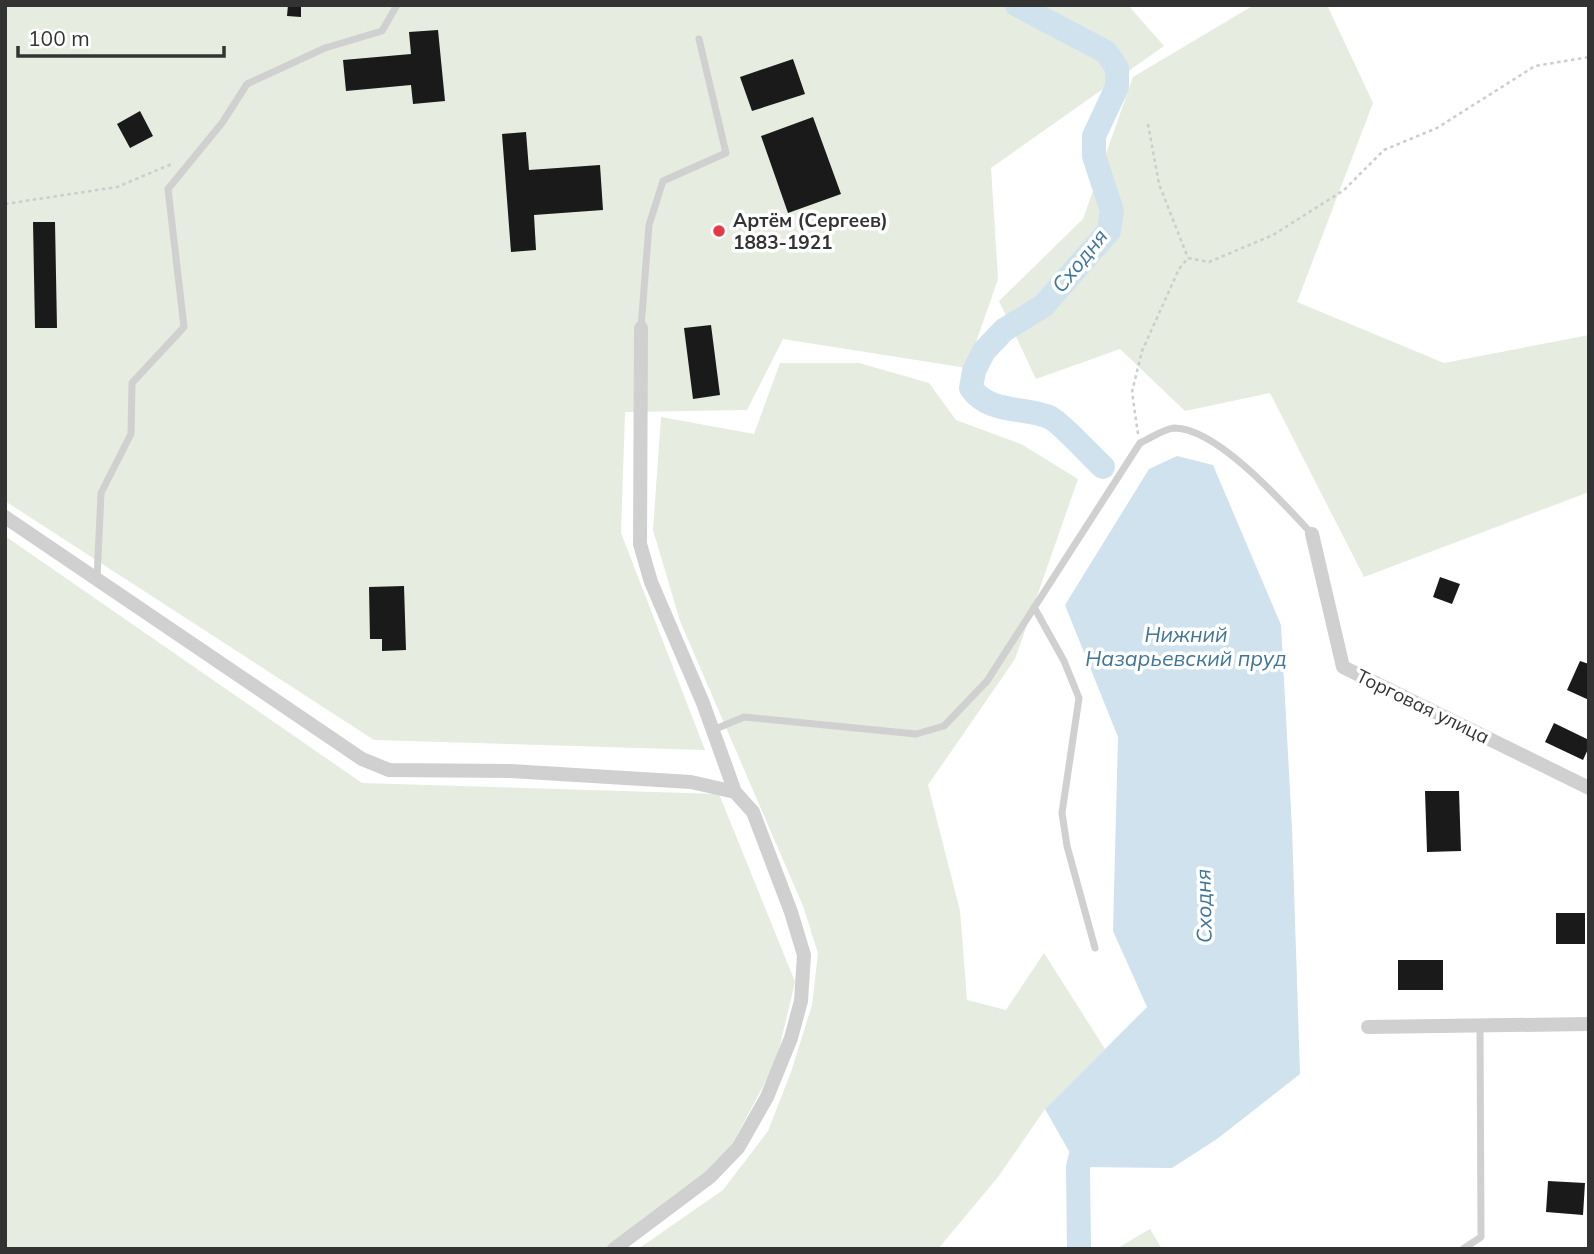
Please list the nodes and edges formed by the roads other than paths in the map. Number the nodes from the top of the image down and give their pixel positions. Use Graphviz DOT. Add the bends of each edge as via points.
graph roads {
  1 [pos="397,5"];
  2 [pos="699,39"];
  3 [pos="641,328"];
  4 [pos="5,517"];
  5 [pos="1311,534"];
  6 [pos="97,578"];
  7 [pos="1034,607"];
  8 [pos="713,730"];
  9 [pos="1589,788"];
  10 [pos="735,792"];
  11 [pos="1095,948"];
  12 [pos="1589,1024"];
  13 [pos="1480,1025"];
  14 [pos="1368,1027"];
  15 [pos="614,1249"];
  16 [pos="1462,1249"];
  1 -- 6 [label="lane" via="382,31 326,48 247,84 168,189 184,327 132,383 131,434 101,493"];
  2 -- 3 [label="lane" via="726,153 663,181 649,225"];
  3 -- 8 [label="street" via="640,544 651,582"];
  4 -- 6 [label="street"];
  5 -- 7 [label="lane" via="1265,484 1203,435 1173,428 1140,443"];
  5 -- 9 [label="street, Торговая улица" via="1343,667"];
  6 -- 10 [label="street" via="362,759 389,769 691,782"];
  7 -- 8 [label="lane" via="987,681 944,726 916,734 744,717"];
  7 -- 11 [label="lane" via="1079,698 1062,813"];
  8 -- 10 [label="street"];
  10 -- 15 [label="street" via="753,812 791,912 804,955 801,1001 767,1097 738,1148 710,1177"];
  12 -- 13 [label="street"];
  13 -- 14 [label="street"];
  13 -- 16 [label="lane" via="1481,1237"];
}
